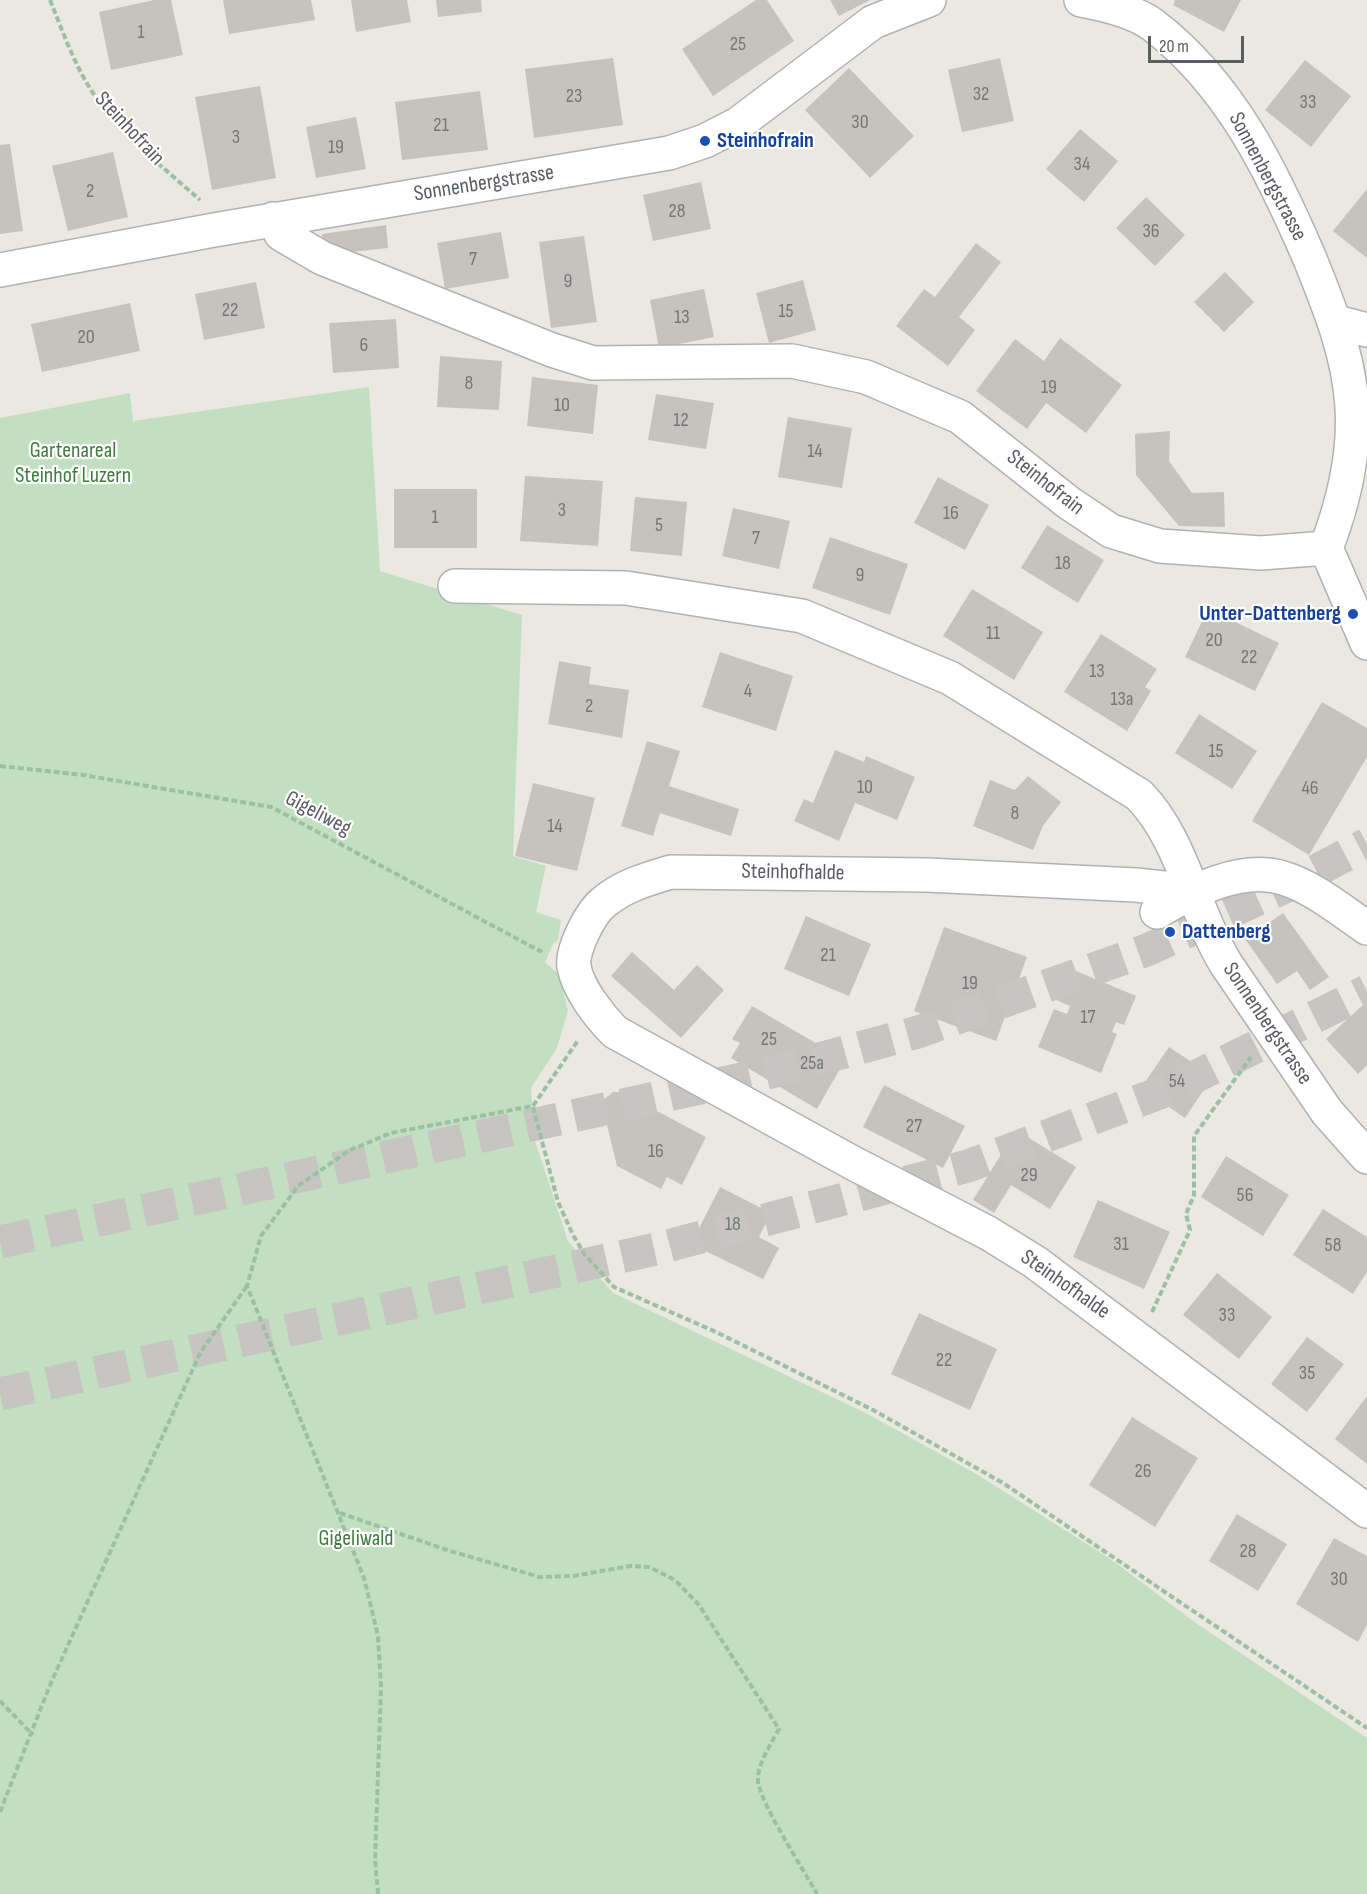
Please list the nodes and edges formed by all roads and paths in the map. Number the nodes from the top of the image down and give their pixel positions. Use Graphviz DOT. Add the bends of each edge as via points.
graph roads {
  1 [pos="50,0"];
  2 [pos="929,0"];
  3 [pos="1081,0"];
  4 [pos="208,207"];
  5 [pos="273,219"];
  6 [pos="0,270"];
  7 [pos="1352,326"];
  8 [pos="1326,548"];
  9 [pos="455,586"];
  10 [pos="1367,643"];
  11 [pos="0,766"];
  12 [pos="1191,891"];
  13 [pos="1157,912"];
  14 [pos="1367,928"];
  15 [pos="545,954"];
  16 [pos="581,1036"];
  17 [pos="1242,1070"];
  18 [pos="533,1106"];
  19 [pos="1367,1157"];
  20 [pos="247,1286"];
  21 [pos="1140,1339"];
  22 [pos="1367,1511"];
  23 [pos="340,1513"];
  24 [pos="0,1701"];
  25 [pos="1367,1728"];
  26 [pos="33,1735"];
  27 [pos="0,1812"];
  28 [pos="378,1894"];
  29 [pos="817,1894"];
  1 -- 4 [label="path, Steinhofrain" via="96,97 145,152"];
  2 -- 5 [label="street, Sonnenbergstrasse" via="873,22 738,124 705,141 669,153"];
  3 -- 7 [label="street, Sonnenbergstrasse" via="1102,4 1151,24 1198,64 1244,123"];
  5 -- 6 [label="street, Sonnenbergstrasse"];
  5 -- 8 [label="street, Steinhofrain" via="281,234 322,258 593,363 792,361 866,377 960,417 1111,531 1160,546 1261,553"];
  7 -- 8 [label="street, Sonnenbergstrasse" via="1347,480 1340,513"];
  8 -- 10 [label="street"];
  9 -- 12 [label="street" via="626,588 802,616 824,625 950,678 1139,795 1166,831"];
  11 -- 15 [label="path, Gigeliweg" via="83,775 271,807"];
  12 -- 13 [label="street"];
  12 -- 14 [label="street" via="1266,874 1307,889"];
  12 -- 19 [label="street, Sonnenbergstrasse" via="1212,942 1226,964 1327,1112"];
  12 -- 21 [label="street, Steinhofhalde" via="927,875 671,872 634,883 602,902 582,932 573,966 596,1013 615,1032 988,1233 1035,1262"];
  16 -- 18 [label="path"];
  17 -- 21 [label="path" via="1194,1136 1194,1195 1186,1214 1190,1230"];
  18 -- 20 [label="path" via="392,1133 350,1150 298,1186 261,1236"];
  18 -- 25 [label="path" via="558,1202 585,1255 614,1287 716,1332 946,1449 1003,1483"];
  20 -- 23 [label="path"];
  20 -- 26 [label="path" via="200,1353 50,1686"];
  21 -- 22 [label="street, Steinhofhalde"];
  23 -- 28 [label="path" via="364,1578 378,1636"];
  23 -- 29 [label="path" via="540,1577 573,1576 630,1566 649,1567 675,1580 699,1605 779,1729 764,1757 758,1782"];
  24 -- 26 [label="path"];
  26 -- 27 [label="path"];
}
